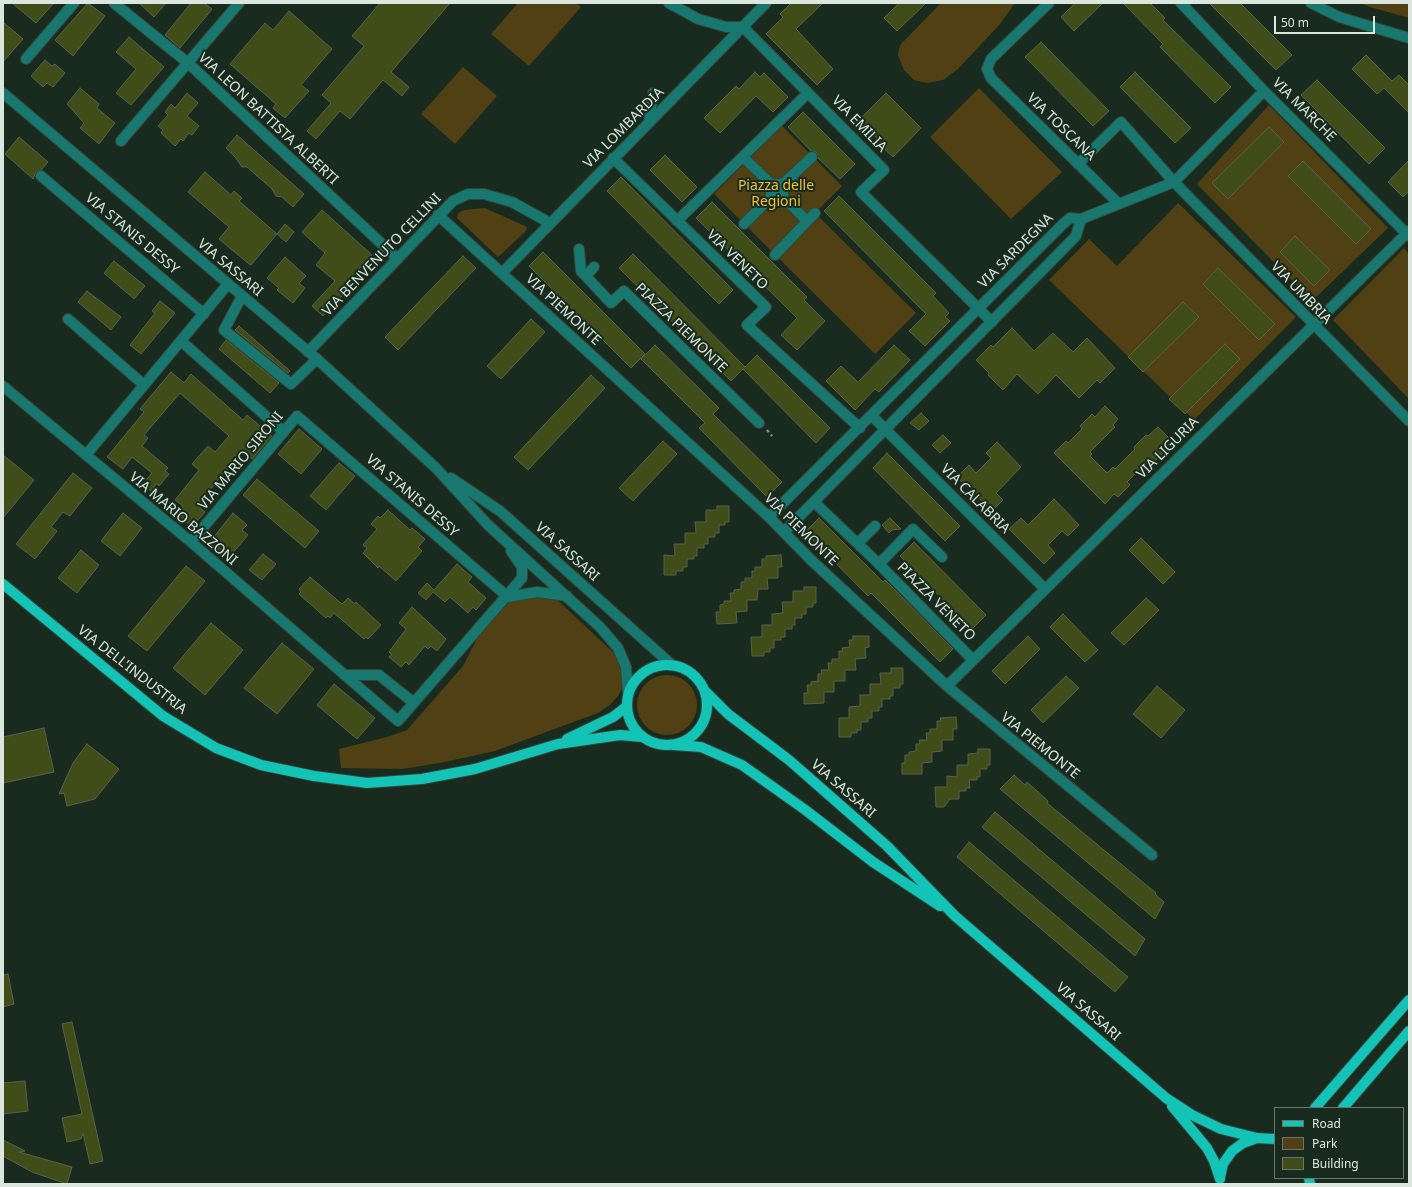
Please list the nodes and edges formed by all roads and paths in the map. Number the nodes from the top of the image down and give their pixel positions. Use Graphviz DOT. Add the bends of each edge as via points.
graph roads {
  1 [pos="74,3"];
  2 [pos="114,3"];
  3 [pos="239,3"];
  4 [pos="669,3"];
  5 [pos="766,3"];
  6 [pos="1048,3"];
  7 [pos="1181,3"];
  8 [pos="1311,3"];
  9 [pos="743,27"];
  10 [pos="1409,38"];
  11 [pos="26,59"];
  12 [pos="188,63"];
  13 [pos="1264,91"];
  14 [pos="3,93"];
  15 [pos="653,93"];
  16 [pos="808,93"];
  17 [pos="650,122"];
  18 [pos="121,141"];
  19 [pos="742,157"];
  20 [pos="812,157"];
  21 [pos="614,158"];
  22 [pos="1078,164"];
  23 [pos="41,176"];
  24 [pos="1174,182"];
  25 [pos="771,184"];
  26 [pos="783,184"];
  27 [pos="771,197"];
  28 [pos="783,197"];
  29 [pos="1119,204"];
  30 [pos="815,213"];
  31 [pos="438,215"];
  32 [pos="1082,219"];
  33 [pos="677,220"];
  34 [pos="807,220"];
  35 [pos="550,222"];
  36 [pos="744,224"];
  37 [pos="1408,233"];
  38 [pos="579,249"];
  39 [pos="775,255"];
  40 [pos="398,259"];
  41 [pos="594,267"];
  42 [pos="502,273"];
  43 [pos="586,276"];
  44 [pos="228,284"];
  45 [pos="242,296"];
  46 [pos="979,308"];
  47 [pos="204,314"];
  48 [pos="68,319"];
  49 [pos="992,322"];
  50 [pos="1312,325"];
  51 [pos="181,342"];
  52 [pos="313,356"];
  53 [pos="144,385"];
  54 [pos="3,386"];
  55 [pos="297,416"];
  56 [pos="872,416"];
  57 [pos="1409,422"];
  58 [pos="759,423"];
  59 [pos="860,428"];
  60 [pos="885,429"];
  61 [pos="284,432"];
  62 [pos="86,455"];
  63 [pos="436,468"];
  64 [pos="814,502"];
  65 [pos="769,517"];
  66 [pos="875,526"];
  67 [pos="784,532"];
  68 [pos="501,536"];
  69 [pos="191,542"];
  70 [pos="858,544"];
  71 [pos="942,557"];
  72 [pos="879,564"];
  73 [pos="3,584"];
  74 [pos="1045,589"];
  75 [pos="567,596"];
  76 [pos="508,597"];
  77 [pos="973,660"];
  78 [pos="672,665"];
  79 [pos="344,674"];
  80 [pos="947,686"];
  81 [pos="704,691"];
  82 [pos="628,693"];
  83 [pos="414,703"];
  84 [pos="626,707"];
  85 [pos="642,737"];
  86 [pos="558,744"];
  87 [pos="673,745"];
  88 [pos="1152,855"];
  89 [pos="955,916"];
  90 [pos="1409,1000"];
  91 [pos="1409,1031"];
  92 [pos="1166,1098"];
  93 [pos="1316,1107"];
  94 [pos="1344,1107"];
  95 [pos="1257,1138"];
  96 [pos="1274,1138"];
  97 [pos="1220,1181"];
  1 -- 11 [label="street"];
  2 -- 12 [label="street, VIA LEON BATTISTA ALBERTI"];
  3 -- 12 [label="street"];
  4 -- 9 [label="street" via="698,19 726,27"];
  5 -- 9 [label="street, VIA LOMBARDIA"];
  6 -- 22 [label="street, VIA TOSCANA" via="991,59 987,69 991,78"];
  7 -- 13 [label="street, VIA MARCHE"];
  8 -- 10 [label="street" via="1339,16"];
  9 -- 16 [label="street, VIA EMILIA"];
  9 -- 17 [label="street, VIA LOMBARDIA"];
  12 -- 18 [label="street"];
  12 -- 40 [label="street, VIA LEON BATTISTA ALBERTI"];
  13 -- 24 [label="street"];
  13 -- 37 [label="street, VIA MARCHE"];
  14 -- 44 [label="street, VIA SASSARI"];
  15 -- 17 [label="street"];
  16 -- 19 [label="street"];
  16 -- 46 [label="street, VIA EMILIA" via="884,170 861,192"];
  17 -- 21 [label="street, VIA LOMBARDIA"];
  19 -- 25 [label="street"];
  19 -- 33 [label="street"];
  20 -- 26 [label="street"];
  21 -- 33 [label="street, VIA VENETO"];
  21 -- 35 [label="street, VIA LOMBARDIA"];
  22 -- 24 [label="street, VIA UMBRIA" via="1120,122"];
  22 -- 29 [label="street, VIA TOSCANA"];
  23 -- 47 [label="street, VIA STANIS DESSY"];
  24 -- 29 [label="street, VIA SARDEGNA"];
  24 -- 50 [label="street, VIA UMBRIA"];
  25 -- 26 [label="street"];
  25 -- 27 [label="street"];
  26 -- 28 [label="street"];
  27 -- 28 [label="street"];
  27 -- 36 [label="street"];
  28 -- 34 [label="street"];
  29 -- 32 [label="street, VIA SARDEGNA"];
  30 -- 34 [label="street"];
  31 -- 35 [label="street, VIA BENVENUTO CELLINI" via="453,201 468,194 484,194 512,202"];
  31 -- 40 [label="street, VIA BENVENUTO CELLINI"];
  31 -- 42 [label="street, VIA PIEMONTE"];
  32 -- 46 [label="street, VIA SARDEGNA" via="1070,218 1063,224"];
  32 -- 49 [label="street" via="1076,236"];
  33 -- 59 [label="street, VIA VENETO" via="766,307 747,325"];
  34 -- 39 [label="street"];
  35 -- 42 [label="street, VIA LOMBARDIA"];
  37 -- 50 [label="street, VIA LIGURIA"];
  38 -- 43 [label="street, PIAZZA PIEMONTE" via="581,271"];
  40 -- 52 [label="street, VIA BENVENUTO CELLINI"];
  41 -- 43 [label="street"];
  42 -- 65 [label="street, VIA PIEMONTE"];
  43 -- 58 [label="street, PIAZZA PIEMONTE" via="611,303 624,290"];
  44 -- 45 [label="street, VIA SASSARI"];
  44 -- 47 [label="street"];
  45 -- 52 [label="street, VIA SASSARI"];
  45 -- 52 [label="street, VIA BENVENUTO CELLINI" via="224,330 291,384"];
  46 -- 49 [label="street, VIA SARDEGNA"];
  46 -- 56 [label="street, VIA SARDEGNA"];
  47 -- 51 [label="street"];
  48 -- 53 [label="street"];
  49 -- 60 [label="street"];
  50 -- 57 [label="street, VIA UMBRIA"];
  50 -- 74 [label="street, VIA LIGURIA"];
  51 -- 53 [label="street"];
  51 -- 61 [label="street"];
  52 -- 63 [label="street, VIA SASSARI"];
  53 -- 62 [label="street"];
  54 -- 62 [label="street, VIA MARIO BAZZONI"];
  55 -- 61 [label="street, VIA MARIO SIRONI"];
  55 -- 76 [label="street, VIA STANIS DESSY"];
  56 -- 59 [label="street, VIA SARDEGNA"];
  56 -- 60 [label="street"];
  59 -- 65 [label="street, VIA SARDEGNA"];
  60 -- 64 [label="street"];
  60 -- 74 [label="street, VIA CALABRIA"];
  61 -- 69 [label="street, VIA MARIO SIRONI"];
  62 -- 69 [label="street, VIA MARIO BAZZONI"];
  63 -- 68 [label="street, VIA SASSARI"];
  63 -- 78 [label="street, VIA SASSARI" via="500,511"];
  64 -- 67 [label="street"];
  64 -- 70 [label="street, PIAZZA VENETO"];
  65 -- 67 [label="street, VIA PIEMONTE"];
  66 -- 70 [label="street"];
  67 -- 80 [label="street, VIA PIEMONTE"];
  68 -- 75 [label="street, VIA SASSARI"];
  68 -- 76 [label="street" via="522,567 522,578"];
  69 -- 79 [label="street, VIA MARIO BAZZONI"];
  70 -- 72 [label="street, PIAZZA VENETO"];
  71 -- 72 [label="street, PIAZZA VENETO" via="913,529"];
  72 -- 77 [label="street, PIAZZA VENETO"];
  73 -- 86 [label="main road, VIA DELL'INDUSTRIA" via="163,716 216,748 261,765 367,783 422,779 475,769"];
  74 -- 77 [label="street, VIA LIGURIA"];
  75 -- 76 [label="street" via="538,592"];
  75 -- 82 [label="street, VIA SASSARI" via="618,648 626,667"];
  76 -- 83 [label="street"];
  77 -- 80 [label="street, VIA LIGURIA"];
  78 -- 81 [label="main road" via="692,673"];
  78 -- 82 [label="main road" via="656,666 642,673"];
  79 -- 83 [label="street" via="379,675"];
  79 -- 83 [label="street, VIA MARIO BAZZONI" via="398,721"];
  80 -- 88 [label="street, VIA PIEMONTE"];
  81 -- 87 [label="main road" via="707,698 706,714 700,728 688,739"];
  81 -- 89 [label="main road, VIA SASSARI" via="728,714 789,760 887,846"];
  82 -- 84 [label="main road"];
  84 -- 85 [label="main road" via="633,726"];
  84 -- 86 [label="main road, VIA DELL'INDUSTRIA" via="613,717"];
  85 -- 86 [label="main road, VIA DELL'INDUSTRIA" via="620,735"];
  85 -- 87 [label="main road" via="654,743"];
  87 -- 89 [label="main road, VIA SASSARI" via="701,747 742,765 804,808 873,862"];
  89 -- 92 [label="main road, VIA SASSARI"];
  90 -- 93 [label="main road"];
  91 -- 94 [label="main road"];
  92 -- 95 [label="main road, VIA SASSARI" via="1221,1130"];
  92 -- 97 [label="main road, VIA SASSARI" via="1207,1148"];
  95 -- 96 [label="main road"];
  95 -- 97 [label="main road" via="1243,1143 1232,1152 1224,1164"];
}
